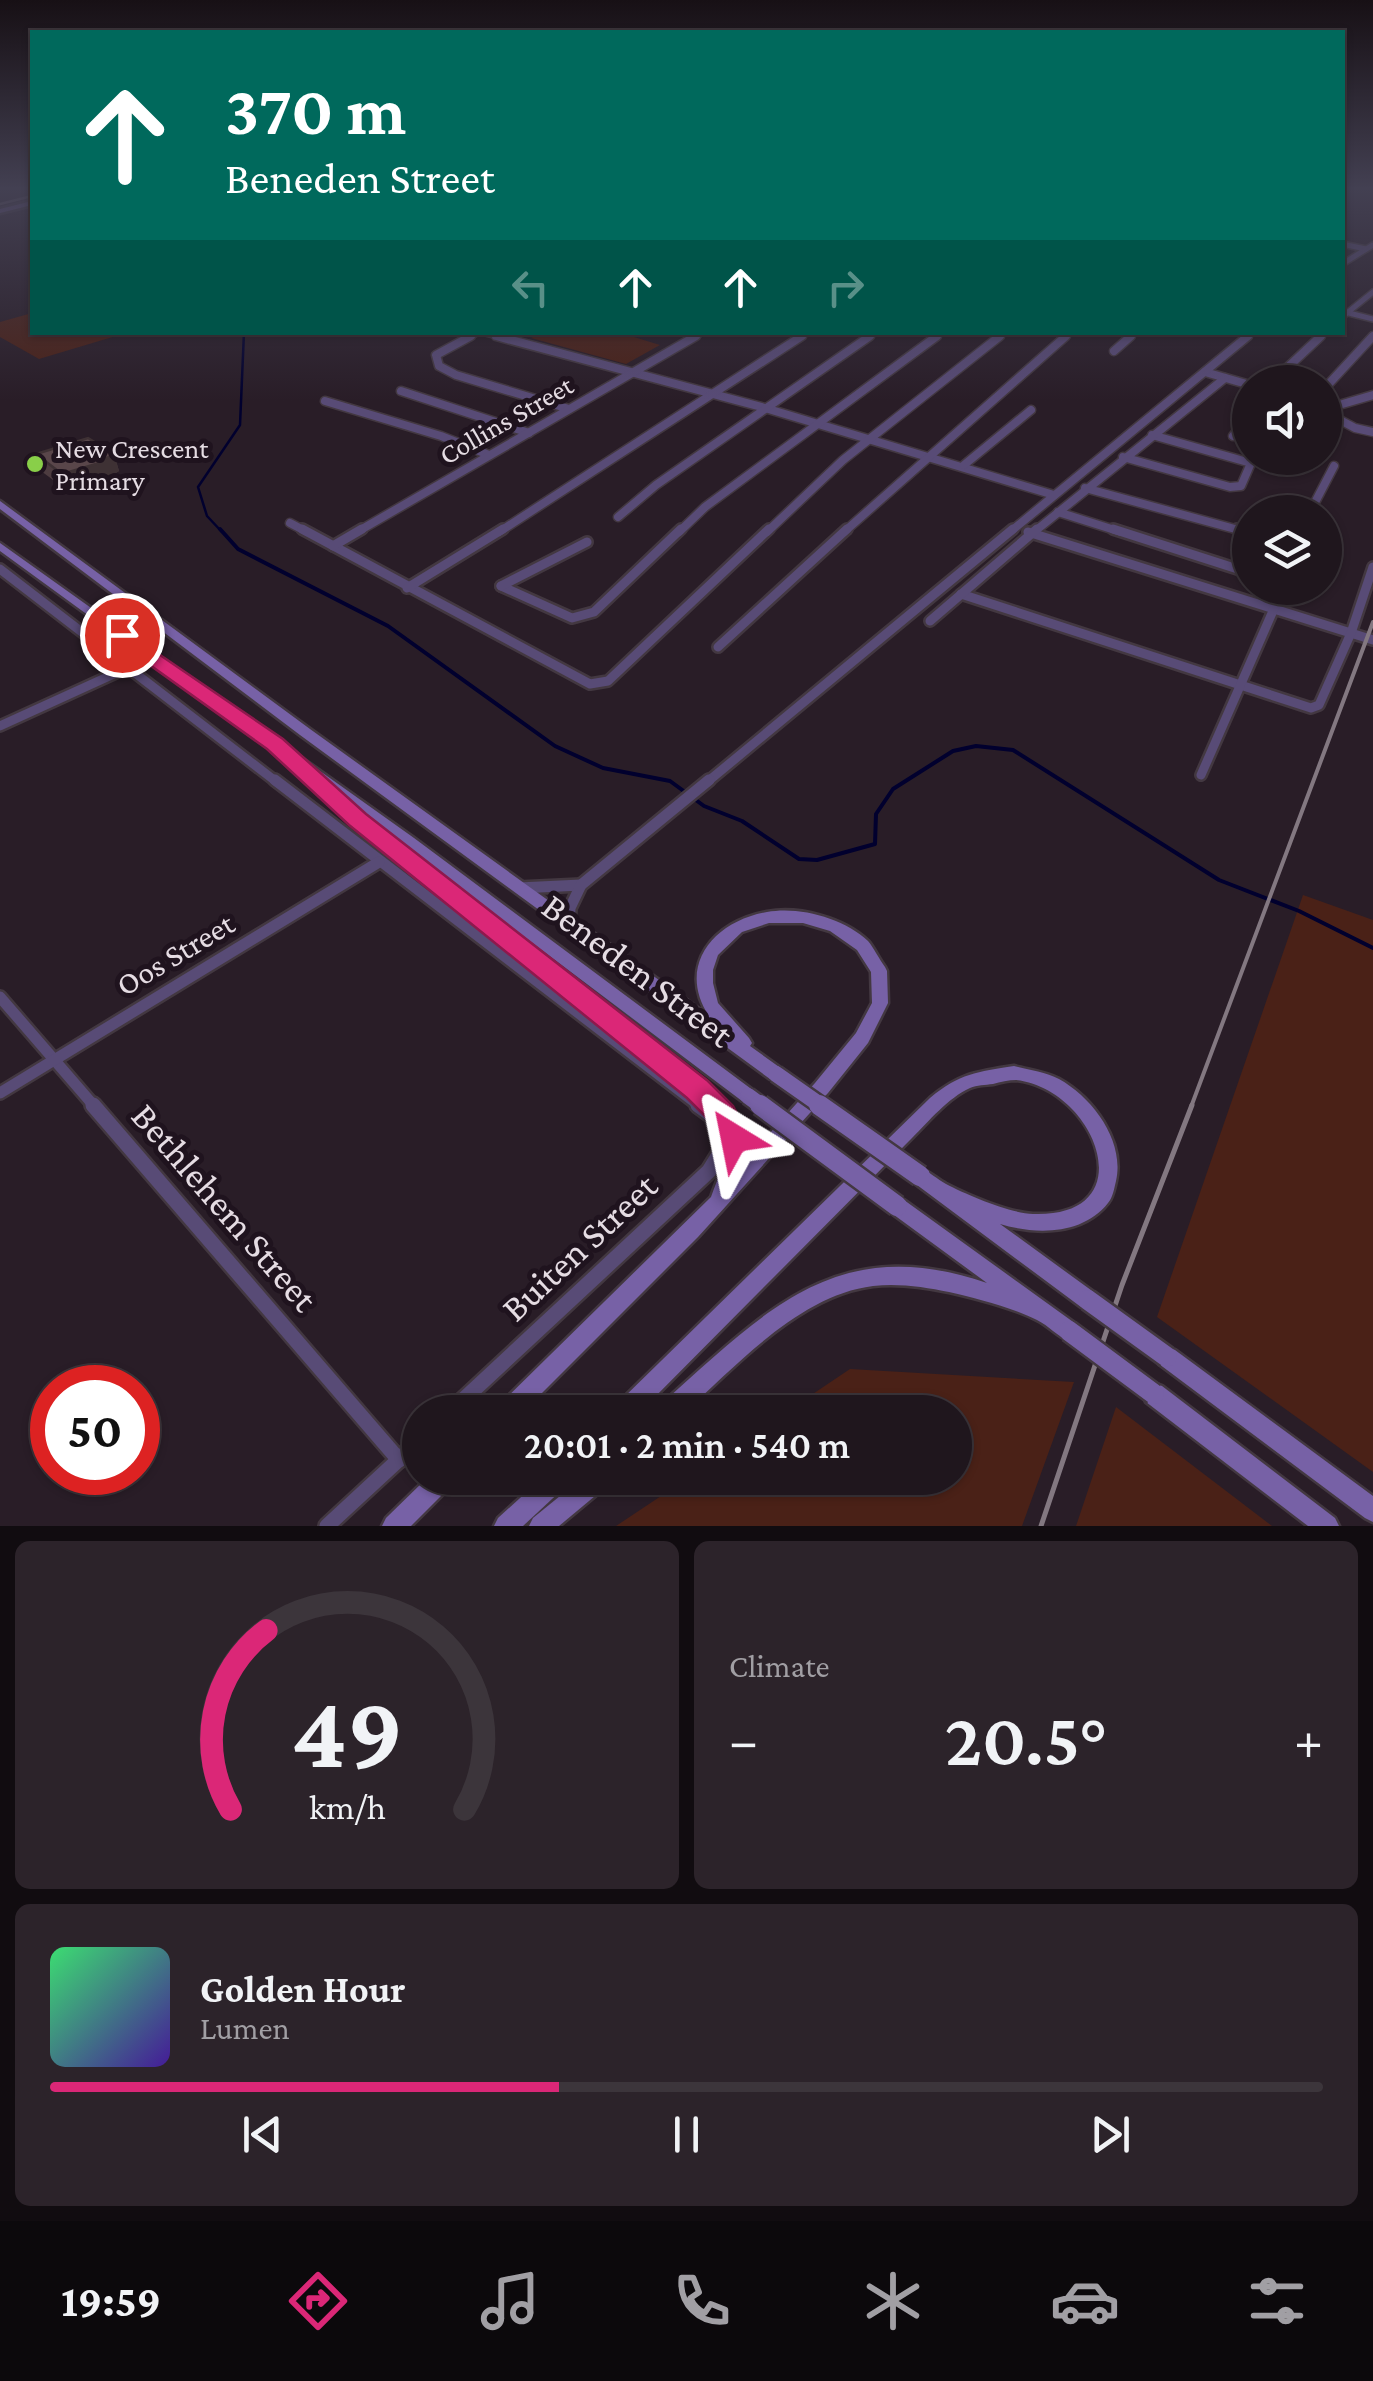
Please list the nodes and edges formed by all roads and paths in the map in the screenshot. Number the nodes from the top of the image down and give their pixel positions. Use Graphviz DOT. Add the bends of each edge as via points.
graph roads {
  1 [pos="1373,292"];
  2 [pos="1345,313"];
  3 [pos="1345,314"];
  4 [pos="1373,319"];
  5 [pos="475,335"];
  6 [pos="492,335"];
  7 [pos="698,335"];
  8 [pos="803,335"];
  9 [pos="872,335"];
  10 [pos="938,335"];
  11 [pos="1001,335"];
  12 [pos="1068,335"];
  13 [pos="1132,335"];
  14 [pos="1249,335"];
  15 [pos="1322,335"];
  16 [pos="1373,336"];
  17 [pos="1114,351"];
  18 [pos="1290,365"];
  19 [pos="1342,370"];
  20 [pos="1205,372"];
  21 [pos="632,373"];
  22 [pos="1225,378"];
  23 [pos="1232,380"];
  24 [pos="401,391"];
  25 [pos="712,394"];
  26 [pos="1373,395"];
  27 [pos="324,401"];
  28 [pos="1342,406"];
  29 [pos="765,408"];
  30 [pos="569,409"];
  31 [pos="1031,410"];
  32 [pos="1342,421"];
  33 [pos="818,423"];
  34 [pos="1373,432"];
  35 [pos="529,433"];
  36 [pos="1152,435"];
  37 [pos="869,439"];
  38 [pos="928,455"];
  39 [pos="490,456"];
  40 [pos="1122,458"];
  41 [pos="964,466"];
  42 [pos="1085,488"];
  43 [pos="1054,496"];
  44 [pos="2,508"];
  45 [pos="1058,512"];
  46 [pos="618,517"];
  47 [pos="290,523"];
  48 [pos="1232,528"];
  49 [pos="1018,529"];
  50 [pos="1033,534"];
  51 [pos="586,542"];
  52 [pos="0,546"];
  53 [pos="332,546"];
  54 [pos="1232,567"];
  55 [pos="1373,568"];
  56 [pos="0,569"];
  57 [pos="408,588"];
  58 [pos="961,594"];
  59 [pos="1276,605"];
  60 [pos="1274,610"];
  61 [pos="930,622"];
  62 [pos="1351,633"];
  63 [pos="1373,640"];
  64 [pos="718,647"];
  65 [pos="127,668"];
  66 [pos="1240,683"];
  67 [pos="0,726"];
  68 [pos="275,744"];
  69 [pos="1201,775"];
  70 [pos="379,862"];
  71 [pos="581,885"];
  72 [pos="518,888"];
  73 [pos="569,925"];
  74 [pos="0,997"];
  75 [pos="56,1059"];
  76 [pos="759,1061"];
  77 [pos="0,1094"];
  78 [pos="713,1116"];
  79 [pos="942,1192"];
  80 [pos="715,1206"];
  81 [pos="1088,1300"];
  82 [pos="1039,1311"];
  83 [pos="1167,1357"];
  84 [pos="468,1395"];
  85 [pos="525,1395"];
  86 [pos="642,1395"];
  87 [pos="689,1395"];
  88 [pos="402,1457"];
  89 [pos="399,1460"];
  90 [pos="426,1495"];
  91 [pos="540,1495"];
  92 [pos="578,1495"];
  93 [pos="1373,1510"];
  94 [pos="327,1526"];
  95 [pos="394,1526"];
  96 [pos="506,1526"];
  97 [pos="540,1526"];
  98 [pos="1327,1526"];
  1 -- 2 [label="street"];
  3 -- 4 [label="street"];
  5 -- 30 [label="street" via="440,352 438,366"];
  6 -- 21 [label="street"];
  7 -- 21 [label="street, Collins Street"];
  8 -- 25 [label="street"];
  9 -- 29 [label="street"];
  10 -- 33 [label="street"];
  11 -- 37 [label="street"];
  12 -- 38 [label="street"];
  13 -- 17 [label="street"];
  14 -- 20 [label="street"];
  15 -- 18 [label="street"];
  16 -- 19 [label="street"];
  20 -- 22 [label="street"];
  20 -- 43 [label="street"];
  21 -- 25 [label="street"];
  21 -- 30 [label="street, Collins Street"];
  22 -- 23 [label="street"];
  22 -- 36 [label="street"];
  24 -- 35 [label="street"];
  25 -- 29 [label="street"];
  25 -- 57 [label="street" via="538,512"];
  26 -- 28 [label="street"];
  27 -- 39 [label="street"];
  29 -- 33 [label="street"];
  29 -- 46 [label="street"];
  30 -- 35 [label="street, Collins Street"];
  31 -- 41 [label="street"];
  32 -- 34 [label="street"];
  33 -- 37 [label="street"];
  33 -- 51 [label="street" via="705,507 583,618 501,586"];
  35 -- 39 [label="street, Collins Street"];
  36 -- 40 [label="street"];
  36 -- 40 [label="street" via="1251,463 1240,486 1230,487"];
  37 -- 38 [label="street"];
  37 -- 57 [label="street" via="599,684"];
  38 -- 41 [label="street"];
  38 -- 64 [label="street"];
  39 -- 53 [label="street, Collins Street"];
  40 -- 42 [label="street"];
  41 -- 43 [label="street"];
  42 -- 45 [label="street"];
  42 -- 48 [label="street"];
  43 -- 49 [label="street"];
  44 -- 72 [label="main road, Beneden Street"];
  45 -- 50 [label="street"];
  45 -- 54 [label="street"];
  47 -- 53 [label="street"];
  49 -- 50 [label="street"];
  49 -- 71 [label="street"];
  50 -- 58 [label="street"];
  50 -- 60 [label="street"];
  52 -- 68 [label="main road, Beneden Street"];
  53 -- 57 [label="street"];
  55 -- 62 [label="street"];
  56 -- 65 [label="street, Beneden Street"];
  58 -- 61 [label="street"];
  58 -- 66 [label="street"];
  59 -- 60 [label="street"];
  60 -- 62 [label="street"];
  60 -- 66 [label="street"];
  62 -- 63 [label="street"];
  62 -- 66 [label="street" via="1319,706"];
  65 -- 67 [label="street"];
  65 -- 70 [label="street, Beneden Street"];
  66 -- 69 [label="street"];
  68 -- 80 [label="main road" via="358,819 714,1104 730,1125 736,1151"];
  68 -- 82 [label="main road, Beneden Street, bridge"];
  70 -- 75 [label="street, Oos Street"];
  70 -- 78 [label="street, Beneden Street"];
  71 -- 72 [label="street"];
  71 -- 73 [label="street"];
  72 -- 73 [label="main road, Beneden Street"];
  73 -- 76 [label="main road, Beneden Street"];
  74 -- 75 [label="street, Bethlehem Street"];
  75 -- 77 [label="street, Oos Street"];
  75 -- 89 [label="street, Bethlehem Street"];
  76 -- 79 [label="main road, Beneden Street, bridge"];
  76 -- 80 [label="main road" via="709,1001 704,974 713,948 738,927 780,916 822,922 856,938 880,974 879,1007 869,1029"];
  78 -- 84 [label="street, Buiten Street" via="722,1150 709,1170"];
  79 -- 81 [label="main road, Beneden Street"];
  79 -- 86 [label="main road" via="1019,1220 1057,1222 1101,1197 1110,1156 1095,1120 1066,1092 1010,1074 971,1080 904,1132"];
  80 -- 85 [label="main road"];
  81 -- 83 [label="main road, bridge"];
  82 -- 87 [label="main road" via="946,1281 882,1275 849,1280 772,1319"];
  82 -- 98 [label="main road, Beneden Street, bridge"];
  83 -- 93 [label="main road"];
  88 -- 89 [label="street"];
  89 -- 94 [label="street"];
  90 -- 95 [label="main road"];
  91 -- 96 [label="main road"];
  92 -- 97 [label="main road"];
}
